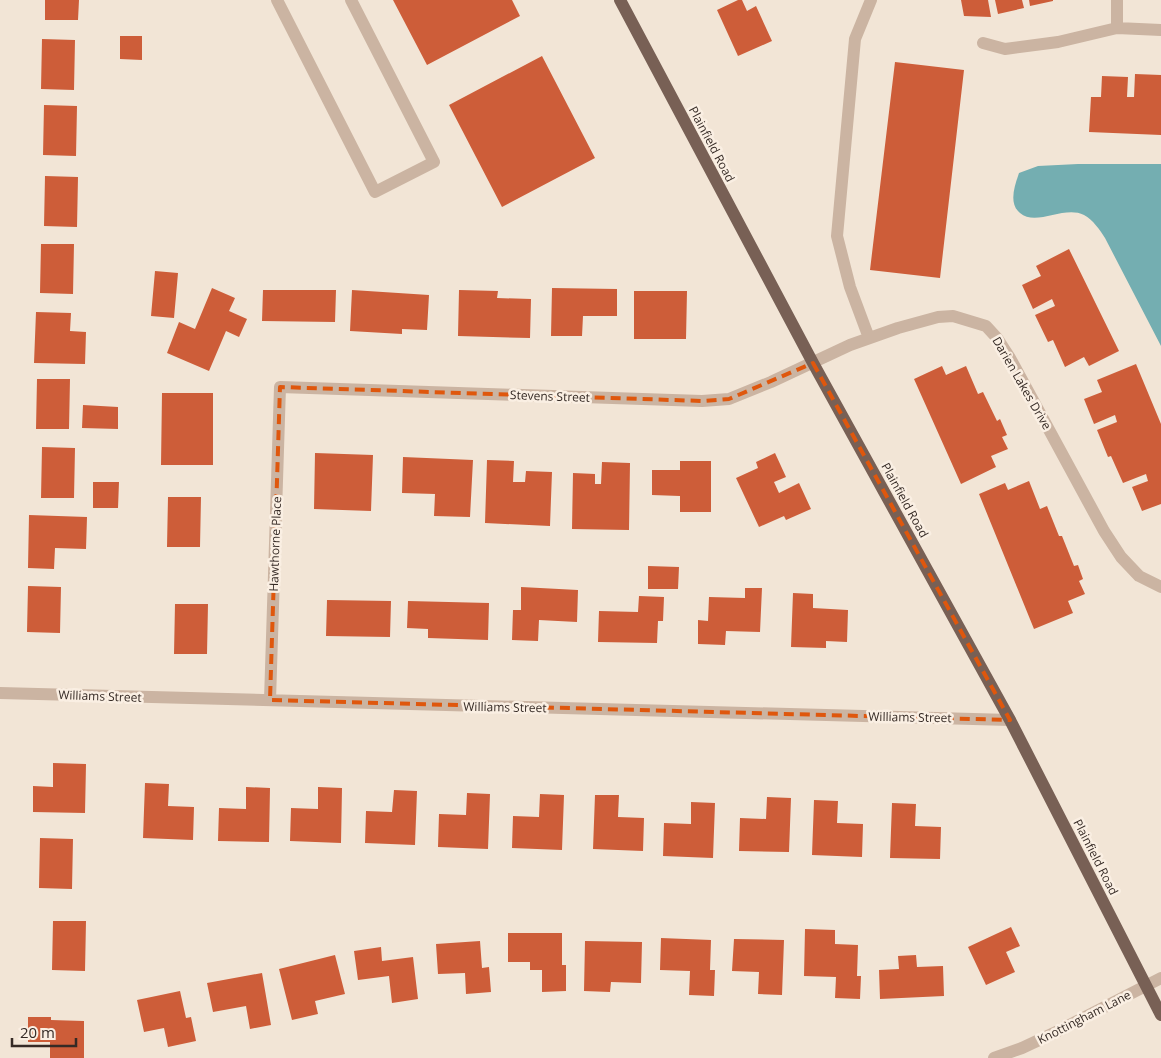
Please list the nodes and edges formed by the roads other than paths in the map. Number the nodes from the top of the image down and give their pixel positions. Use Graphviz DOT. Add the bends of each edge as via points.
graph roads {
  1 [pos="276,0"];
  2 [pos="350,0"];
  3 [pos="620,0"];
  4 [pos="871,0"];
  5 [pos="1117,0"];
  6 [pos="1117,28"];
  7 [pos="1161,30"];
  8 [pos="983,43"];
  9 [pos="869,338"];
  10 [pos="814,363"];
  11 [pos="280,387"];
  12 [pos="1161,587"];
  13 [pos="0,693"];
  14 [pos="270,700"];
  15 [pos="1010,720"];
  16 [pos="1161,978"];
  17 [pos="1146,986"];
  18 [pos="1161,1015"];
  19 [pos="994,1058"];
  1 -- 2 [label="street" via="375,192 434,162"];
  3 -- 10 [label="main road, Plainfield Road"];
  4 -- 9 [label="street" via="855,39 837,236 850,286"];
  5 -- 6 [label="street"];
  6 -- 7 [label="street"];
  6 -- 8 [label="street" via="1058,42 1005,48"];
  9 -- 10 [label="street, Darien Lakes Drive"];
  9 -- 12 [label="street, Darien Lakes Drive" via="938,317 953,316 986,326 1010,358 1121,557 1139,576"];
  10 -- 11 [label="street, Stevens Street" via="729,399 702,401"];
  10 -- 15 [label="main road, Plainfield Road"];
  11 -- 14 [label="street, Hawthorne Place"];
  13 -- 14 [label="street, Williams Street"];
  14 -- 15 [label="street, Williams Street"];
  15 -- 17 [label="main road, Plainfield Road"];
  16 -- 17 [label="street, Knottingham Lane"];
  17 -- 18 [label="main road, Plainfield Road"];
  17 -- 19 [label="street, Knottingham Lane" via="1054,1033"];
}
